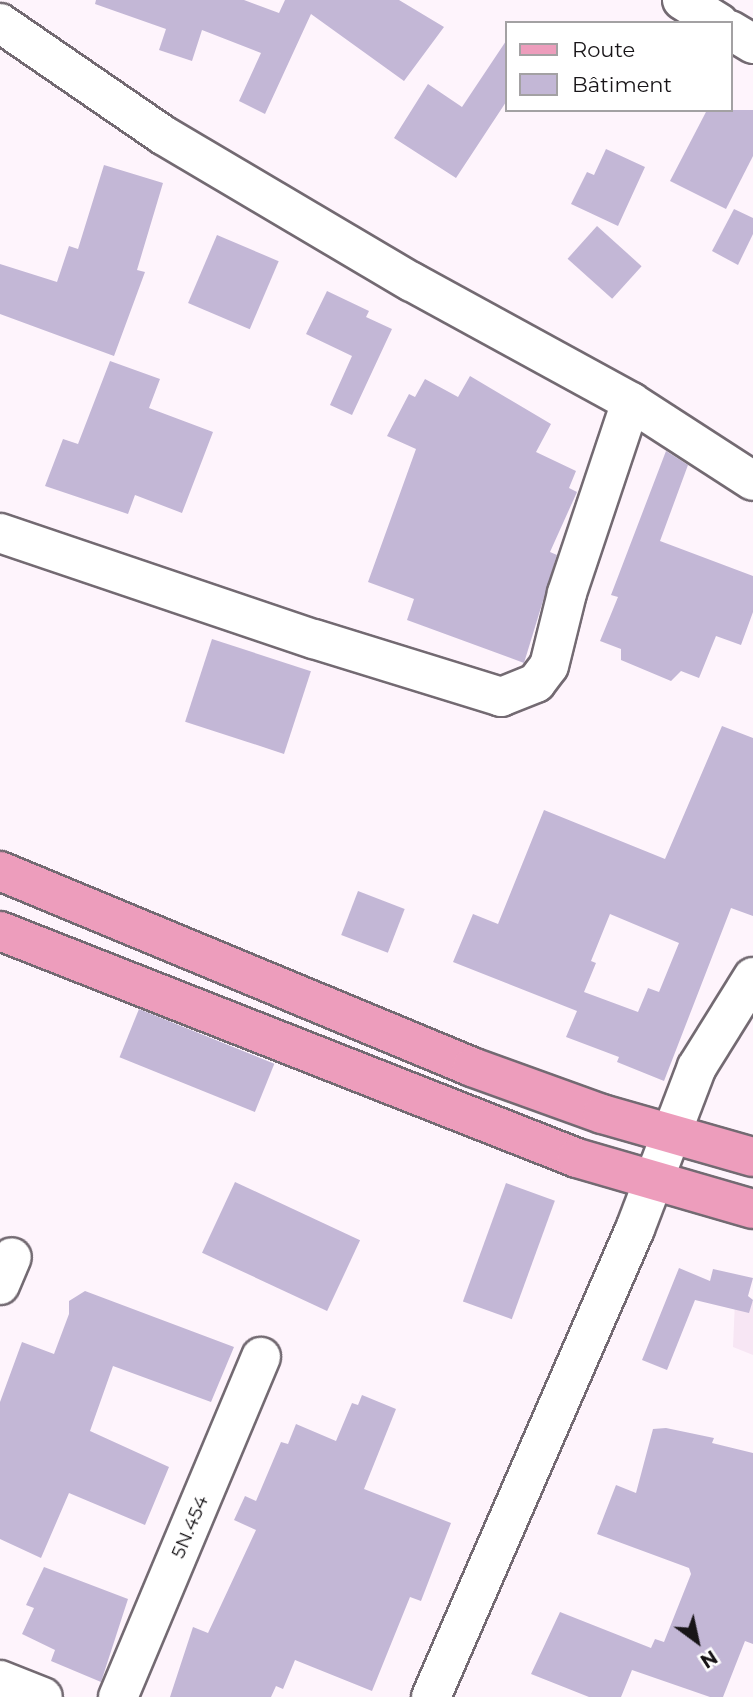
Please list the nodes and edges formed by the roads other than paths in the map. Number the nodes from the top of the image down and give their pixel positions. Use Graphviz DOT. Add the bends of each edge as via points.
graph roads {
  1 [pos="682,0"];
  2 [pos="716,21"];
  3 [pos="0,23"];
  4 [pos="732,31"];
  5 [pos="753,44"];
  6 [pos="631,402"];
  7 [pos="753,481"];
  8 [pos="0,533"];
  9 [pos="0,871"];
  10 [pos="0,931"];
  11 [pos="753,977"];
  12 [pos="358,1019"];
  13 [pos="339,1065"];
  14 [pos="668,1134"];
  15 [pos="753,1157"];
  16 [pos="652,1183"];
  17 [pos="753,1209"];
  18 [pos="261,1357"];
  19 [pos="0,1680"];
  20 [pos="43,1697"];
  21 [pos="118,1697"];
  22 [pos="432,1697"];
  1 -- 2 [label="street"];
  3 -- 6 [label="street" via="163,135 412,282"];
  4 -- 5 [label="street"];
  6 -- 7 [label="street"];
  6 -- 8 [label="street" via="567,593 549,666 536,683 501,697"];
  9 -- 12 [label="main road"];
  10 -- 13 [label="main road"];
  11 -- 14 [label="street" via="697,1067"];
  12 -- 13 [label="main road"];
  12 -- 14 [label="main road" via="472,1067"];
  13 -- 16 [label="main road"];
  14 -- 15 [label="main road"];
  14 -- 16 [label="street"];
  16 -- 17 [label="main road"];
  16 -- 22 [label="street"];
  18 -- 21 [label="street, 5N.454"];
  19 -- 20 [label="street"];
}
